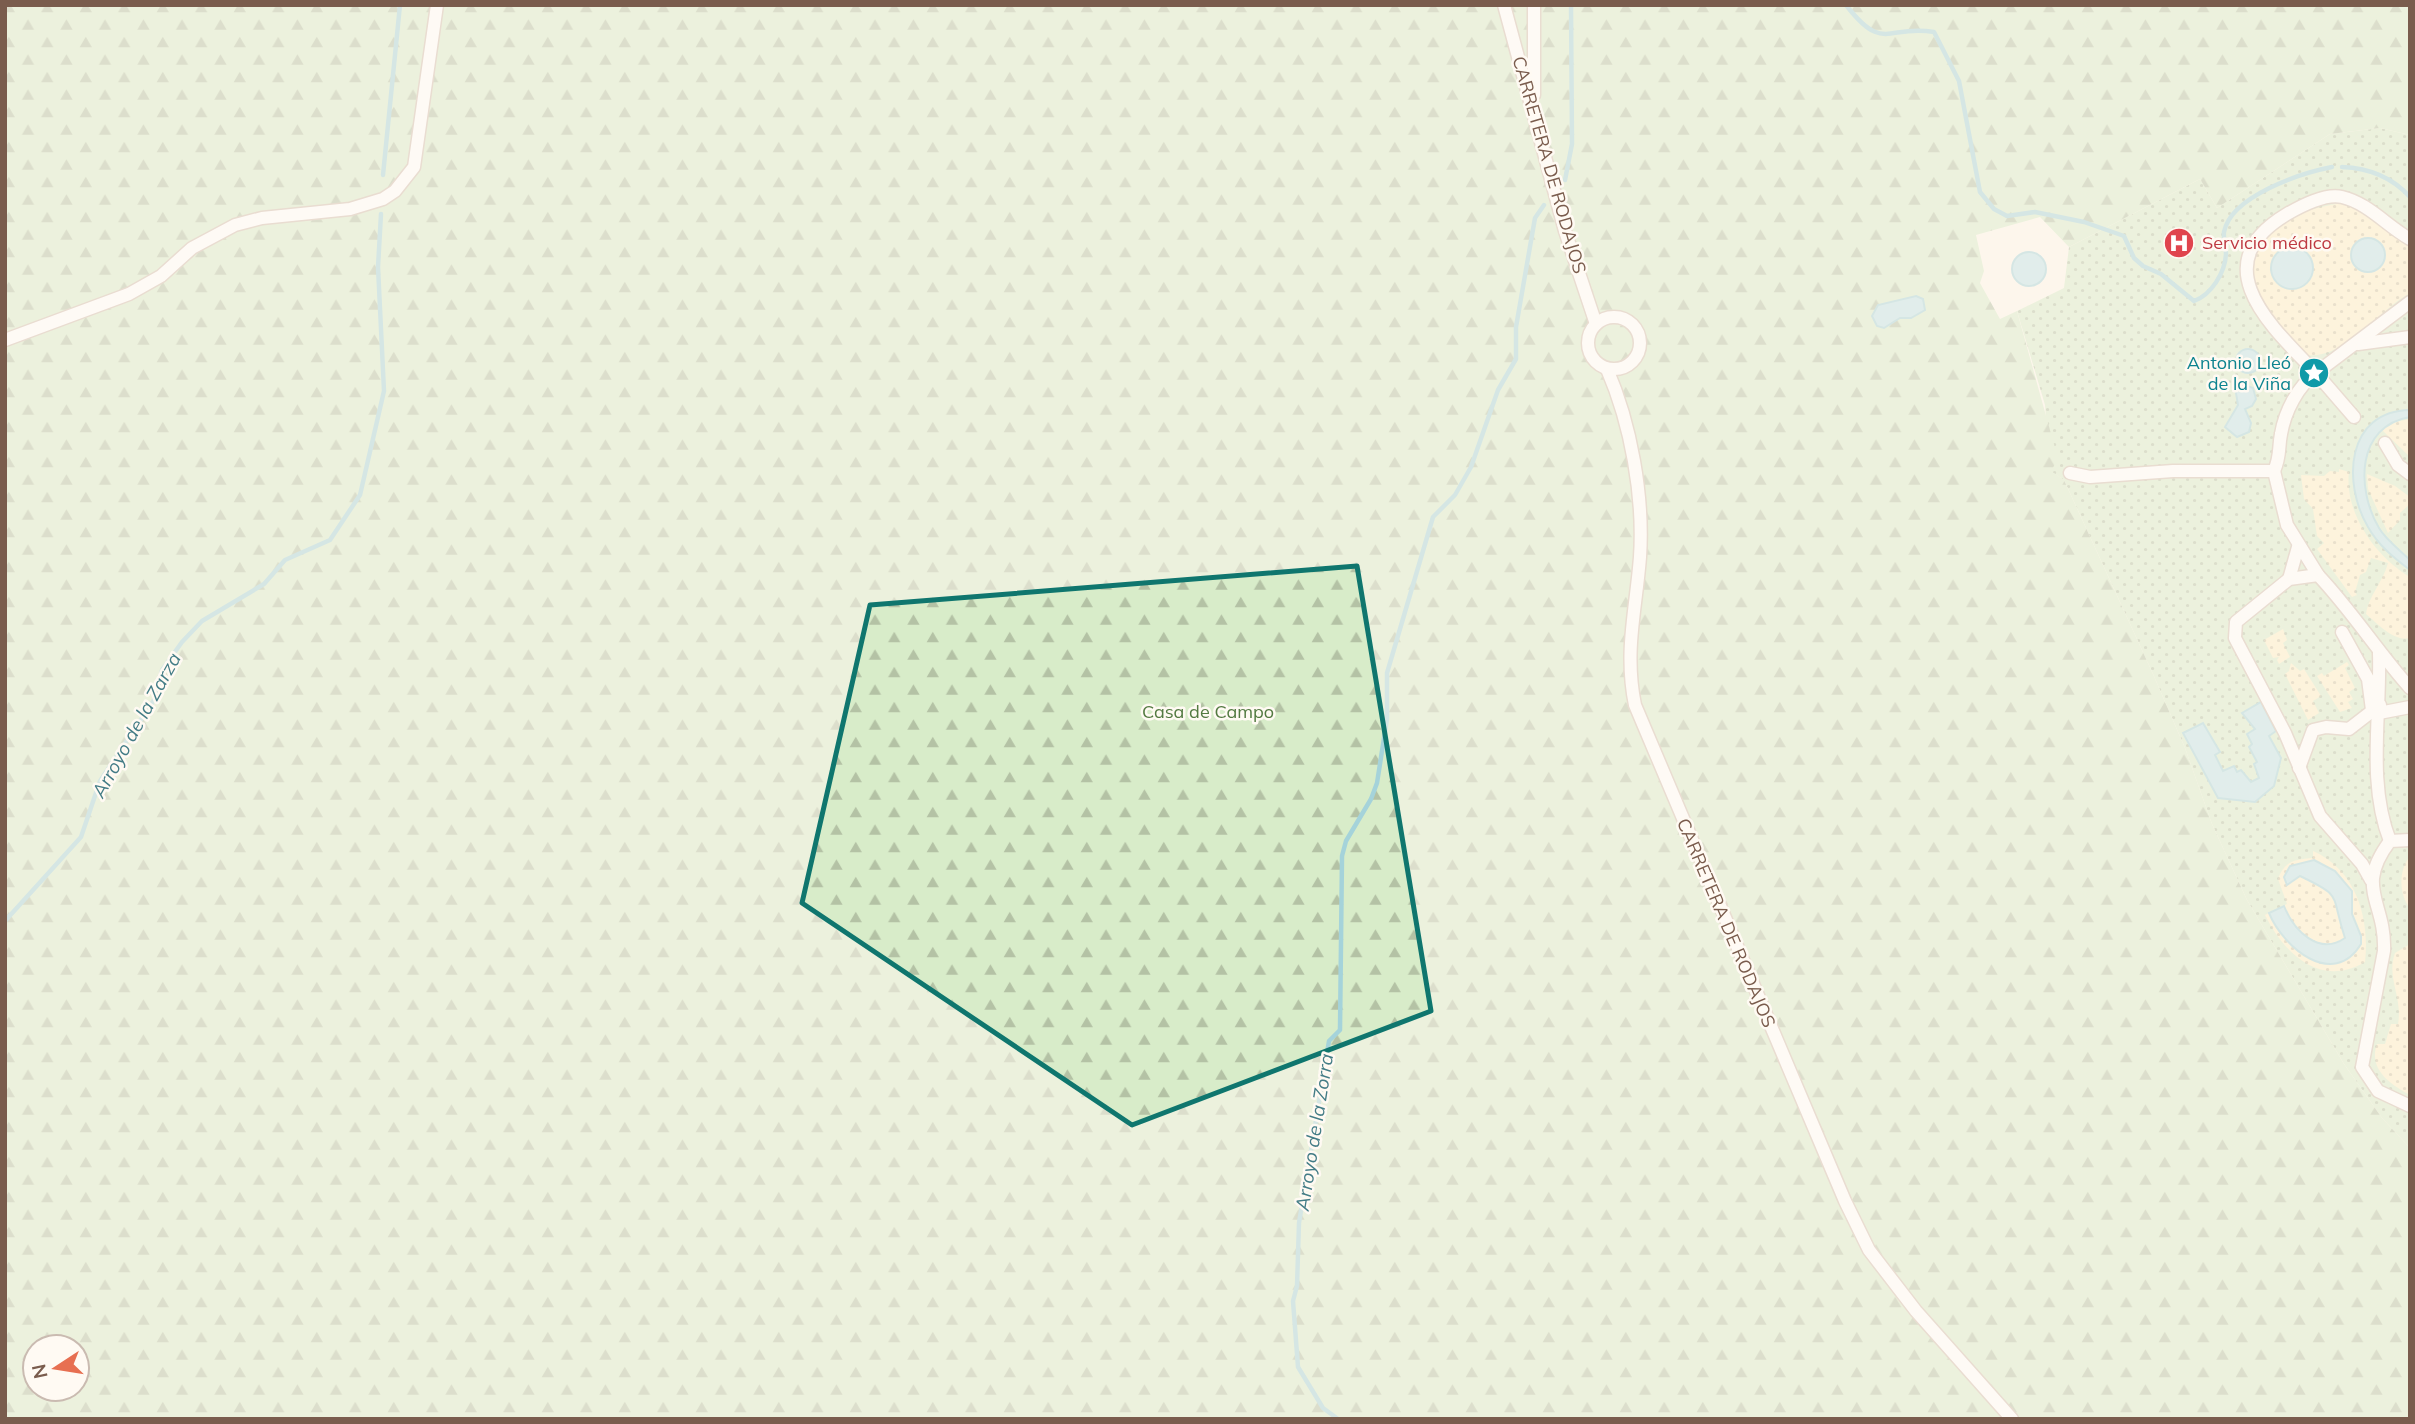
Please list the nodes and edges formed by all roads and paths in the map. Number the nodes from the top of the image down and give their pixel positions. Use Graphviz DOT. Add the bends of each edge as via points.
graph roads {
  1 [pos="437,5"];
  2 [pos="1504,5"];
  3 [pos="1534,5"];
  4 [pos="1534,113"];
  5 [pos="2410,239"];
  6 [pos="2410,302"];
  7 [pos="1596,324"];
  8 [pos="2410,337"];
  9 [pos="5,340"];
  10 [pos="2357,345"];
  11 [pos="1607,369"];
  12 [pos="2316,373"];
  13 [pos="2354,418"];
  14 [pos="2385,443"];
  15 [pos="2274,471"];
  16 [pos="2070,473"];
  17 [pos="2410,474"];
  18 [pos="2298,547"];
  19 [pos="2318,575"];
  20 [pos="2289,579"];
  21 [pos="2342,632"];
  22 [pos="2379,653"];
  23 [pos="2410,688"];
  24 [pos="2410,707"];
  25 [pos="2377,709"];
  26 [pos="2299,768"];
  27 [pos="2410,840"];
  28 [pos="2390,841"];
  29 [pos="2371,880"];
  30 [pos="2410,1106"];
  31 [pos="2012,1419"];
  1 -- 9 [label="street" via="414,167 395,191 350,209 270,216 235,225 192,248 161,276 128,294"];
  2 -- 4 [label="street, CARRETERA DE RODAJOS"];
  3 -- 4 [label="street"];
  4 -- 7 [label="street, CARRETERA DE RODAJOS" via="1565,231"];
  5 -- 12 [label="street" via="2359,202 2339,196 2293,211 2271,223 2261,235 2250,255 2247,278 2254,304"];
  6 -- 10 [label="street"];
  7 -- 11 [label="street" via="1589,336 1590,353"];
  7 -- 11 [label="street" via="1606,318 1623,320 1639,337 1632,362"];
  8 -- 10 [label="street"];
  10 -- 12 [label="street"];
  11 -- 31 [label="street, CARRETERA DE RODAJOS" via="1632,456 1641,509 1640,558 1628,649 1635,705 1869,1250 1916,1311"];
  12 -- 13 [label="street"];
  12 -- 15 [label="street" via="2301,384 2280,435 2281,453"];
  14 -- 17 [label="street" via="2398,465"];
  15 -- 16 [label="street" via="2090,477"];
  15 -- 18 [label="street" via="2287,525"];
  18 -- 19 [label="street"];
  18 -- 20 [label="street"];
  19 -- 20 [label="street"];
  19 -- 22 [label="street" via="2351,610"];
  20 -- 26 [label="street" via="2236,622 2235,638 2286,733"];
  21 -- 25 [label="street" via="2368,679"];
  22 -- 23 [label="street"];
  22 -- 25 [label="street"];
  24 -- 25 [label="street"];
  25 -- 26 [label="street" via="2349,729 2313,730"];
  25 -- 28 [label="street" via="2381,818"];
  26 -- 29 [label="street" via="2320,816"];
  27 -- 28 [label="street"];
  28 -- 29 [label="street" via="2377,858"];
  29 -- 30 [label="street" via="2385,934 2362,1067 2378,1091"];
}
